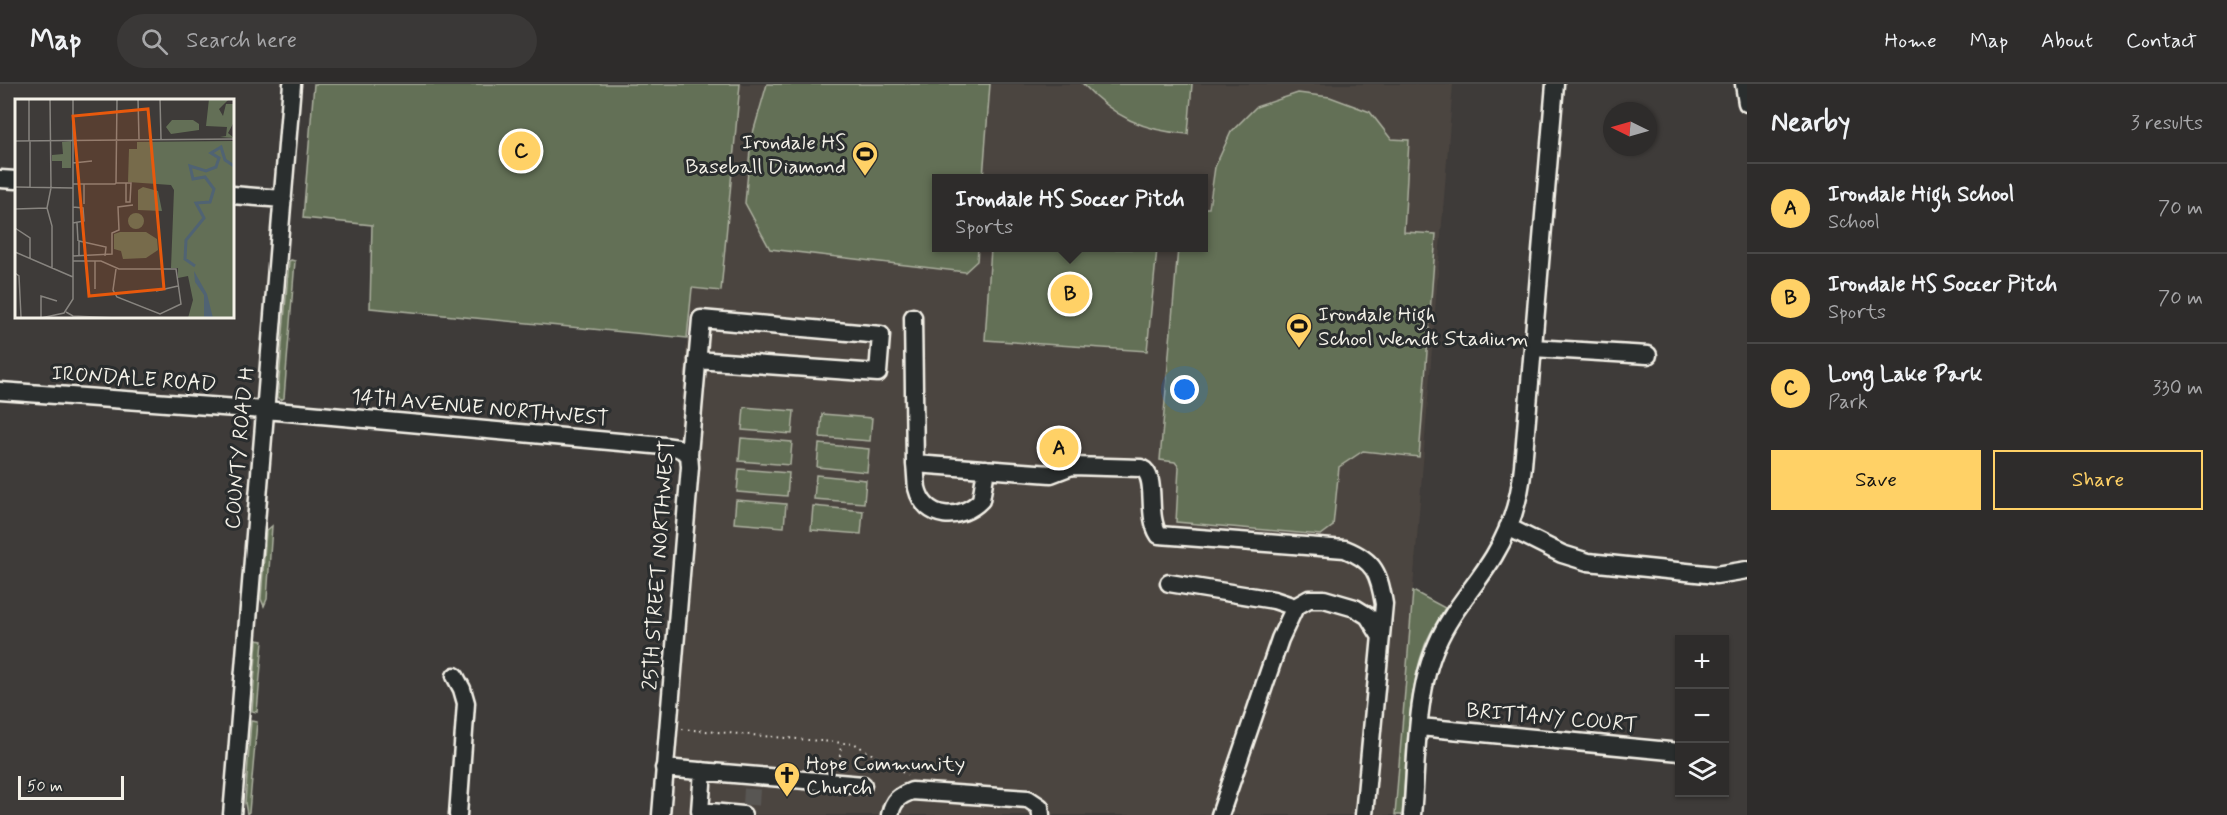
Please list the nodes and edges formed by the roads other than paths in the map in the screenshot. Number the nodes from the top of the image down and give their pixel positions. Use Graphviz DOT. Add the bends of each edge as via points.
graph roads {
  1 [pos="292,84"];
  2 [pos="1555,84"];
  3 [pos="1744,84"];
  4 [pos="1747,103"];
  5 [pos="0,179"];
  6 [pos="15,180"];
  7 [pos="234,195"];
  8 [pos="283,199"];
  9 [pos="913,317"];
  10 [pos="1533,348"];
  11 [pos="1648,356"];
  12 [pos="697,360"];
  13 [pos="0,391"];
  14 [pos="265,410"];
  15 [pos="689,454"];
  16 [pos="915,464"];
  17 [pos="986,469"];
  18 [pos="1508,527"];
  19 [pos="1747,570"];
  20 [pos="1169,583"];
  21 [pos="1295,607"];
  22 [pos="1381,637"];
  23 [pos="455,676"];
  24 [pos="1420,727"];
  25 [pos="1675,752"];
  26 [pos="664,768"];
  27 [pos="703,771"];
  28 [pos="863,785"];
  29 [pos="750,800"];
  30 [pos="232,815"];
  31 [pos="458,815"];
  32 [pos="661,815"];
  33 [pos="890,815"];
  34 [pos="1041,815"];
  35 [pos="1220,815"];
  36 [pos="1364,815"];
  37 [pos="1412,815"];
  1 -- 8 [label="street, COUNTY ROAD H"];
  2 -- 10 [label="street"];
  3 -- 4 [label="street"];
  5 -- 6 [label="street"];
  7 -- 8 [label="street"];
  8 -- 14 [label="street, COUNTY ROAD H"];
  9 -- 16 [label="street"];
  10 -- 11 [label="street"];
  10 -- 18 [label="street" via="1522,480"];
  12 -- 12 [label="street, 25TH STREET NORTHWEST" via="701,319 881,335 878,374"];
  12 -- 15 [label="street, 25TH STREET NORTHWEST"];
  13 -- 14 [label="street, IRONDALE ROAD"];
  14 -- 15 [label="street, 14TH AVENUE NORTHWEST" via="664,446"];
  14 -- 30 [label="street, COUNTY ROAD H"];
  15 -- 26 [label="street, 25TH STREET NORTHWEST"];
  16 -- 17 [label="street"];
  16 -- 17 [label="street" via="923,500 930,508 948,514 967,512 981,500"];
  17 -- 22 [label="street" via="1051,474 1072,466 1141,468 1151,479 1151,514 1159,535 1345,549 1357,554 1379,576 1384,604"];
  18 -- 19 [label="street" via="1562,554 1588,562 1716,575"];
  18 -- 24 [label="street" via="1493,558 1454,611 1436,645 1427,673"];
  20 -- 21 [label="street"];
  21 -- 22 [label="street" via="1309,599 1324,599 1355,608 1368,616"];
  21 -- 35 [label="street" via="1280,639"];
  22 -- 36 [label="street"];
  23 -- 31 [label="street" via="466,703"];
  24 -- 25 [label="street, BRITTANY COURT"];
  24 -- 37 [label="street"];
  26 -- 27 [label="street"];
  26 -- 32 [label="street, 25TH STREET NORTHWEST"];
  27 -- 29 [label="street"];
  27 -- 29 [label="street" via="700,811"];
  28 -- 29 [label="street" via="837,783"];
  33 -- 34 [label="street" via="896,799 915,791 1028,799 1040,807"];
}
